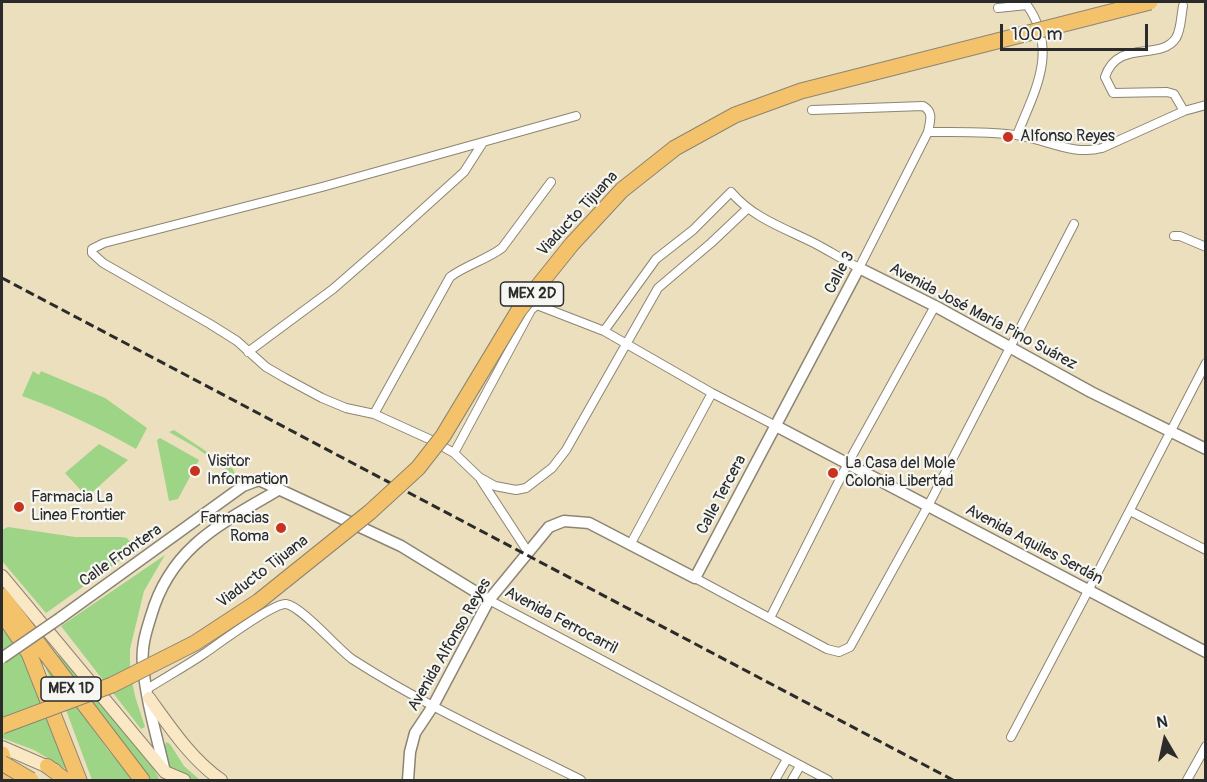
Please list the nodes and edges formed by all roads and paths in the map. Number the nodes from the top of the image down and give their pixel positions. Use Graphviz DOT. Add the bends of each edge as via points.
graph roads {
  1 [pos="1111,2"];
  2 [pos="1150,2"];
  3 [pos="1183,6"];
  4 [pos="998,8"];
  5 [pos="1206,105"];
  6 [pos="812,110"];
  7 [pos="1184,111"];
  8 [pos="576,116"];
  9 [pos="928,132"];
  10 [pos="1017,135"];
  11 [pos="482,144"];
  12 [pos="551,182"];
  13 [pos="744,206"];
  14 [pos="1074,224"];
  15 [pos="1174,236"];
  16 [pos="1206,247"];
  17 [pos="859,268"];
  18 [pos="935,306"];
  19 [pos="604,331"];
  20 [pos="625,343"];
  21 [pos="1009,348"];
  22 [pos="248,352"];
  23 [pos="1206,363"];
  24 [pos="712,393"];
  25 [pos="374,414"];
  26 [pos="776,426"];
  27 [pos="1170,430"];
  28 [pos="1206,449"];
  29 [pos="454,453"];
  30 [pos="848,463"];
  31 [pos="479,477"];
  32 [pos="259,480"];
  33 [pos="280,489"];
  34 [pos="928,506"];
  35 [pos="1130,511"];
  36 [pos="630,545"];
  37 [pos="1206,550"];
  38 [pos="528,552"];
  39 [pos="2,576"];
  40 [pos="695,578"];
  41 [pos="1088,591"];
  42 [pos="2,596"];
  43 [pos="489,600"];
  44 [pos="2,613"];
  45 [pos="770,618"];
  46 [pos="1206,652"];
  47 [pos="2,658"];
  48 [pos="148,693"];
  49 [pos="433,706"];
  50 [pos="2,724"];
  51 [pos="1011,737"];
  52 [pos="1206,746"];
  53 [pos="2,747"];
  54 [pos="2,754"];
  55 [pos="787,759"];
  56 [pos="2,763"];
  57 [pos="47,766"];
  58 [pos="800,766"];
  59 [pos="166,776"];
  60 [pos="10,780"];
  61 [pos="31,780"];
  62 [pos="66,780"];
  63 [pos="77,780"];
  64 [pos="142,780"];
  65 [pos="184,780"];
  66 [pos="222,780"];
  67 [pos="408,780"];
  68 [pos="582,780"];
  69 [pos="775,780"];
  70 [pos="792,780"];
  71 [pos="828,780"];
  72 [pos="1187,780"];
  1 -- 50 [label="highway, Viaducto Tijuana / MEX 2D, bridge" via="820,77 760,98 659,149 590,210 551,255 519,300 437,436 415,466 385,494 256,599 189,643 120,678"];
  2 -- 50 [label="highway, Viaducto Tijuana / MEX 2D, bridge" via="801,91 735,115 675,148 622,190 572,244 519,310 443,436 418,468 370,512 259,601 195,643 112,685"];
  3 -- 7 [label="street" via="1178,36 1171,44 1121,56 1105,77 1113,93 1174,94"];
  4 -- 10 [label="street" via="1027,4 1040,34 1043,54 1041,76"];
  5 -- 7 [label="street"];
  6 -- 9 [label="street" via="923,106 931,114"];
  7 -- 10 [label="street" via="1089,151"];
  8 -- 11 [label="street"];
  9 -- 10 [label="street"];
  9 -- 17 [label="street, Calle 3"];
  11 -- 22 [label="street" via="464,172 380,248 333,289"];
  11 -- 22 [label="street" via="92,249 103,263 210,324"];
  12 -- 25 [label="street" via="502,248 450,277"];
  13 -- 17 [label="street, Avenida José María Pino Suárez"];
  13 -- 19 [label="street" via="730,192 693,230 656,259"];
  13 -- 20 [label="street" via="711,243 658,288"];
  14 -- 21 [label="street"];
  15 -- 16 [label="street"];
  17 -- 18 [label="street, Avenida José María Pino Suárez"];
  17 -- 26 [label="street, Calle 3"];
  18 -- 21 [label="street, Avenida José María Pino Suárez"];
  18 -- 30 [label="street"];
  19 -- 20 [label="street"];
  19 -- 29 [label="street" via="537,305"];
  20 -- 24 [label="street"];
  20 -- 31 [label="street" via="588,414 552,468 526,488 516,490 495,486"];
  21 -- 27 [label="street, Avenida José María Pino Suárez"];
  21 -- 34 [label="street"];
  22 -- 25 [label="street" via="266,367 322,398"];
  23 -- 27 [label="street"];
  24 -- 26 [label="street"];
  24 -- 36 [label="street"];
  25 -- 29 [label="street"];
  26 -- 30 [label="street, Avenida Aquiles Serdán"];
  26 -- 40 [label="street, Calle Tercera"];
  27 -- 28 [label="street, Avenida José María Pino Suárez"];
  27 -- 35 [label="street"];
  29 -- 31 [label="street"];
  30 -- 34 [label="street, Avenida Aquiles Serdán"];
  30 -- 45 [label="street"];
  31 -- 38 [label="street"];
  32 -- 33 [label="street, Avenida Ferrocarril"];
  32 -- 47 [label="street, Calle Frontera, bridge" via="243,486"];
  33 -- 43 [label="street, Avenida Ferrocarril" via="401,546"];
  33 -- 48 [label="street" via="212,529 185,554 162,584 143,640"];
  34 -- 41 [label="street, Avenida Aquiles Serdán"];
  34 -- 45 [label="street" via="850,647 839,652 827,649"];
  35 -- 37 [label="street"];
  35 -- 41 [label="street"];
  36 -- 38 [label="street, Avenida Alfonso Reyes" via="589,523 572,520 549,527"];
  36 -- 40 [label="street"];
  38 -- 43 [label="street, Avenida Alfonso Reyes"];
  39 -- 59 [label="main road"];
  40 -- 45 [label="street"];
  41 -- 46 [label="street, Avenida Aquiles Serdán"];
  41 -- 51 [label="street"];
  42 -- 64 [label="highway, MEX 1D"];
  43 -- 49 [label="street, Avenida Alfonso Reyes"];
  43 -- 55 [label="street, Avenida Ferrocarril"];
  44 -- 63 [label="highway" via="29,653"];
  48 -- 49 [label="street" via="261,616 286,604 350,658"];
  48 -- 59 [label="street"];
  48 -- 66 [label="main road" via="188,749"];
  49 -- 67 [label="street, Avenida Alfonso Reyes" via="415,733"];
  49 -- 68 [label="street"];
  52 -- 72 [label="street"];
  53 -- 57 [label="main road"];
  54 -- 60 [label="highway"];
  55 -- 58 [label="street, Avenida Ferrocarril"];
  55 -- 69 [label="street"];
  56 -- 61 [label="highway, bridge"];
  57 -- 62 [label="highway"];
  57 -- 63 [label="main road"];
  58 -- 70 [label="street"];
  58 -- 71 [label="street, Avenida Ferrocarril"];
  59 -- 65 [label="main road"];
}
